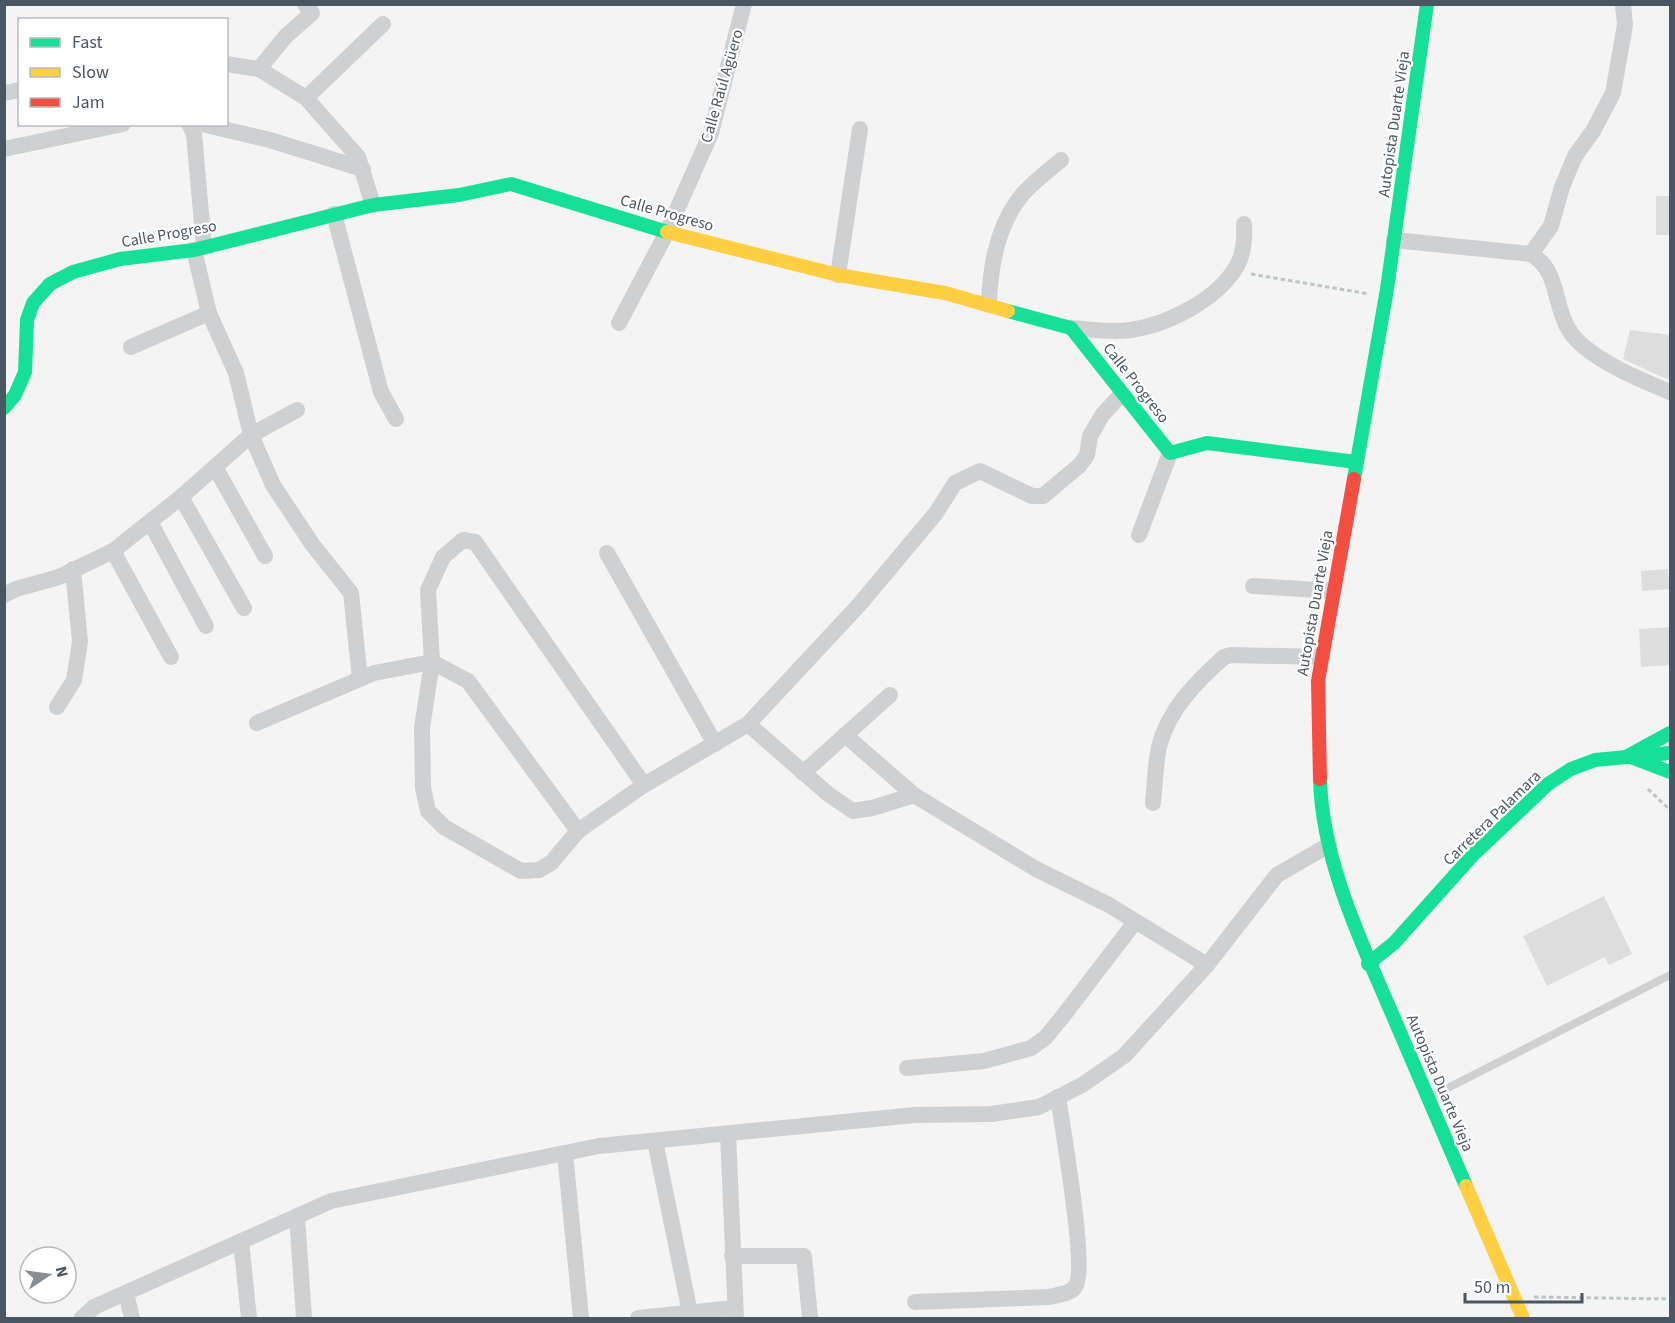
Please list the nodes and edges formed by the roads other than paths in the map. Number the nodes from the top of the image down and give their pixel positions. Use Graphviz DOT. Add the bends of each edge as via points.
graph roads {
  1 [pos="306,4"];
  2 [pos="744,4"];
  3 [pos="1427,4"];
  4 [pos="1623,4"];
  5 [pos="383,24"];
  6 [pos="228,64"];
  7 [pos="259,69"];
  8 [pos="306,98"];
  9 [pos="113,126"];
  10 [pos="190,126"];
  11 [pos="210,126"];
  12 [pos="860,129"];
  13 [pos="4,149"];
  14 [pos="1061,160"];
  15 [pos="363,169"];
  16 [pos="373,205"];
  17 [pos="334,214"];
  18 [pos="1244,224"];
  19 [pos="667,232"];
  20 [pos="1395,240"];
  21 [pos="199,249"];
  22 [pos="1531,254"];
  23 [pos="838,274"];
  24 [pos="989,306"];
  25 [pos="210,313"];
  26 [pos="619,323"];
  27 [pos="1071,328"];
  28 [pos="131,347"];
  29 [pos="1671,392"];
  30 [pos="1122,394"];
  31 [pos="4,408"];
  32 [pos="297,410"];
  33 [pos="396,419"];
  34 [pos="251,435"];
  35 [pos="1170,453"];
  36 [pos="1356,462"];
  37 [pos="215,467"];
  38 [pos="180,497"];
  39 [pos="150,522"];
  40 [pos="1139,535"];
  41 [pos="114,550"];
  42 [pos="607,553"];
  43 [pos="265,556"];
  44 [pos="73,568"];
  45 [pos="1253,586"];
  46 [pos="1333,591"];
  47 [pos="4,595"];
  48 [pos="244,608"];
  49 [pos="206,626"];
  50 [pos="171,657"];
  51 [pos="1322,657"];
  52 [pos="432,662"];
  53 [pos="360,679"];
  54 [pos="890,695"];
  55 [pos="57,707"];
  56 [pos="257,723"];
  57 [pos="747,724"];
  58 [pos="1671,733"];
  59 [pos="845,735"];
  60 [pos="715,744"];
  61 [pos="1671,753"];
  62 [pos="1628,756"];
  63 [pos="1671,772"];
  64 [pos="803,773"];
  65 [pos="644,785"];
  66 [pos="914,795"];
  67 [pos="1153,803"];
  68 [pos="578,831"];
  69 [pos="1329,845"];
  70 [pos="1135,922"];
  71 [pos="1368,964"];
  72 [pos="1207,966"];
  73 [pos="1671,975"];
  74 [pos="907,1068"];
  75 [pos="1059,1097"];
  76 [pos="1428,1098"];
  77 [pos="728,1134"];
  78 [pos="655,1141"];
  79 [pos="565,1153"];
  80 [pos="297,1216"];
  81 [pos="241,1241"];
  82 [pos="732,1256"];
  83 [pos="126,1293"];
  84 [pos="915,1302"];
  85 [pos="690,1313"];
  86 [pos="735,1313"];
  87 [pos="82,1318"];
  88 [pos="132,1318"];
  89 [pos="249,1318"];
  90 [pos="304,1318"];
  91 [pos="581,1318"];
  92 [pos="638,1318"];
  93 [pos="810,1318"];
  94 [pos="1523,1318"];
  1 -- 7 [label="street" via="312,14 286,36"];
  2 -- 19 [label="street, Calle Raúl Agüero" via="711,132"];
  3 -- 20 [label="main road, Autopista Duarte Vieja"];
  4 -- 22 [label="street" via="1625,25 1613,93 1575,156 1551,226"];
  5 -- 8 [label="street"];
  6 -- 7 [label="street"];
  7 -- 8 [label="street"];
  8 -- 15 [label="street" via="358,157"];
  9 -- 13 [label="street"];
  10 -- 21 [label="street" via="194,134"];
  11 -- 15 [label="street"];
  12 -- 23 [label="street"];
  14 -- 24 [label="street" via="1022,195 1004,224 990,272"];
  15 -- 16 [label="street"];
  16 -- 17 [label="main road, Calle Progreso"];
  16 -- 19 [label="main road, Calle Progreso" via="459,195 511,184"];
  17 -- 21 [label="main road, Calle Progreso"];
  17 -- 33 [label="street" via="381,392"];
  18 -- 27 [label="street" via="1245,243 1235,271 1220,288 1165,320 1131,330"];
  19 -- 23 [label="main road, Calle Progreso"];
  19 -- 26 [label="street, Calle Raúl Agüero"];
  20 -- 22 [label="street"];
  20 -- 36 [label="main road, Autopista Duarte Vieja"];
  21 -- 25 [label="street"];
  21 -- 31 [label="main road, Calle Progreso" via="120,259 73,272 50,284 33,303 27,320 25,372"];
  22 -- 29 [label="street" via="1554,282 1570,332 1607,362"];
  23 -- 24 [label="main road, Calle Progreso" via="945,293"];
  24 -- 27 [label="main road, Calle Progreso"];
  25 -- 28 [label="street"];
  25 -- 34 [label="street" via="236,373"];
  27 -- 30 [label="main road, Calle Progreso"];
  30 -- 35 [label="main road, Calle Progreso"];
  30 -- 57 [label="street" via="1103,414 1080,465 1043,496 1032,496 980,471 955,483 936,513 859,605"];
  32 -- 34 [label="street"];
  34 -- 37 [label="street"];
  34 -- 53 [label="street" via="273,485 351,593"];
  35 -- 36 [label="main road" via="1207,443"];
  35 -- 40 [label="street"];
  36 -- 46 [label="main road, Autopista Duarte Vieja"];
  37 -- 38 [label="street"];
  37 -- 43 [label="street"];
  38 -- 39 [label="street"];
  38 -- 48 [label="street"];
  39 -- 41 [label="street"];
  39 -- 49 [label="street"];
  41 -- 44 [label="street"];
  41 -- 50 [label="street"];
  42 -- 60 [label="street"];
  44 -- 47 [label="street"];
  44 -- 55 [label="street" via="80,642 74,680"];
  45 -- 46 [label="street"];
  46 -- 51 [label="main road, Autopista Duarte Vieja"];
  51 -- 67 [label="street" via="1224,657 1179,703 1169,720 1159,747"];
  51 -- 69 [label="main road, Autopista Duarte Vieja" via="1318,681 1321,801"];
  52 -- 53 [label="street"];
  52 -- 65 [label="street" via="428,590 443,557 463,540 475,542"];
  52 -- 68 [label="street" via="468,681"];
  52 -- 68 [label="street" via="422,728 423,788 428,811 444,827 521,871 539,870 550,863"];
  53 -- 56 [label="street"];
  54 -- 59 [label="street"];
  57 -- 60 [label="street"];
  57 -- 64 [label="street"];
  58 -- 62 [label="main road"];
  59 -- 64 [label="street"];
  59 -- 66 [label="street"];
  60 -- 65 [label="street"];
  61 -- 62 [label="main road, Carretera Palamara"];
  62 -- 63 [label="main road"];
  62 -- 71 [label="main road, Carretera Palamara" via="1595,760 1548,784 1472,856 1394,943"];
  64 -- 66 [label="street" via="853,811"];
  65 -- 68 [label="street"];
  66 -- 70 [label="street" via="1036,869"];
  69 -- 71 [label="main road, Autopista Duarte Vieja"];
  69 -- 72 [label="street" via="1277,875"];
  70 -- 72 [label="street"];
  70 -- 74 [label="street" via="1060,1020 1031,1048 984,1061"];
  71 -- 76 [label="main road, Autopista Duarte Vieja"];
  72 -- 75 [label="street" via="1124,1056"];
  73 -- 76 [label="lane"];
  75 -- 77 [label="street" via="1039,1107 991,1114 915,1115"];
  75 -- 84 [label="street" via="1077,1237 1079,1272 1075,1287 1049,1297"];
  76 -- 94 [label="main road, Autopista Duarte Vieja"];
  77 -- 78 [label="street"];
  77 -- 82 [label="street"];
  78 -- 79 [label="street"];
  78 -- 85 [label="street"];
  79 -- 80 [label="street" via="331,1201"];
  79 -- 91 [label="street"];
  80 -- 81 [label="street"];
  80 -- 90 [label="street"];
  81 -- 83 [label="street"];
  81 -- 89 [label="street"];
  82 -- 86 [label="street"];
  82 -- 93 [label="street" via="804,1256"];
  83 -- 87 [label="street" via="94,1307"];
  83 -- 88 [label="street"];
  85 -- 86 [label="street"];
  85 -- 92 [label="street"];
}
